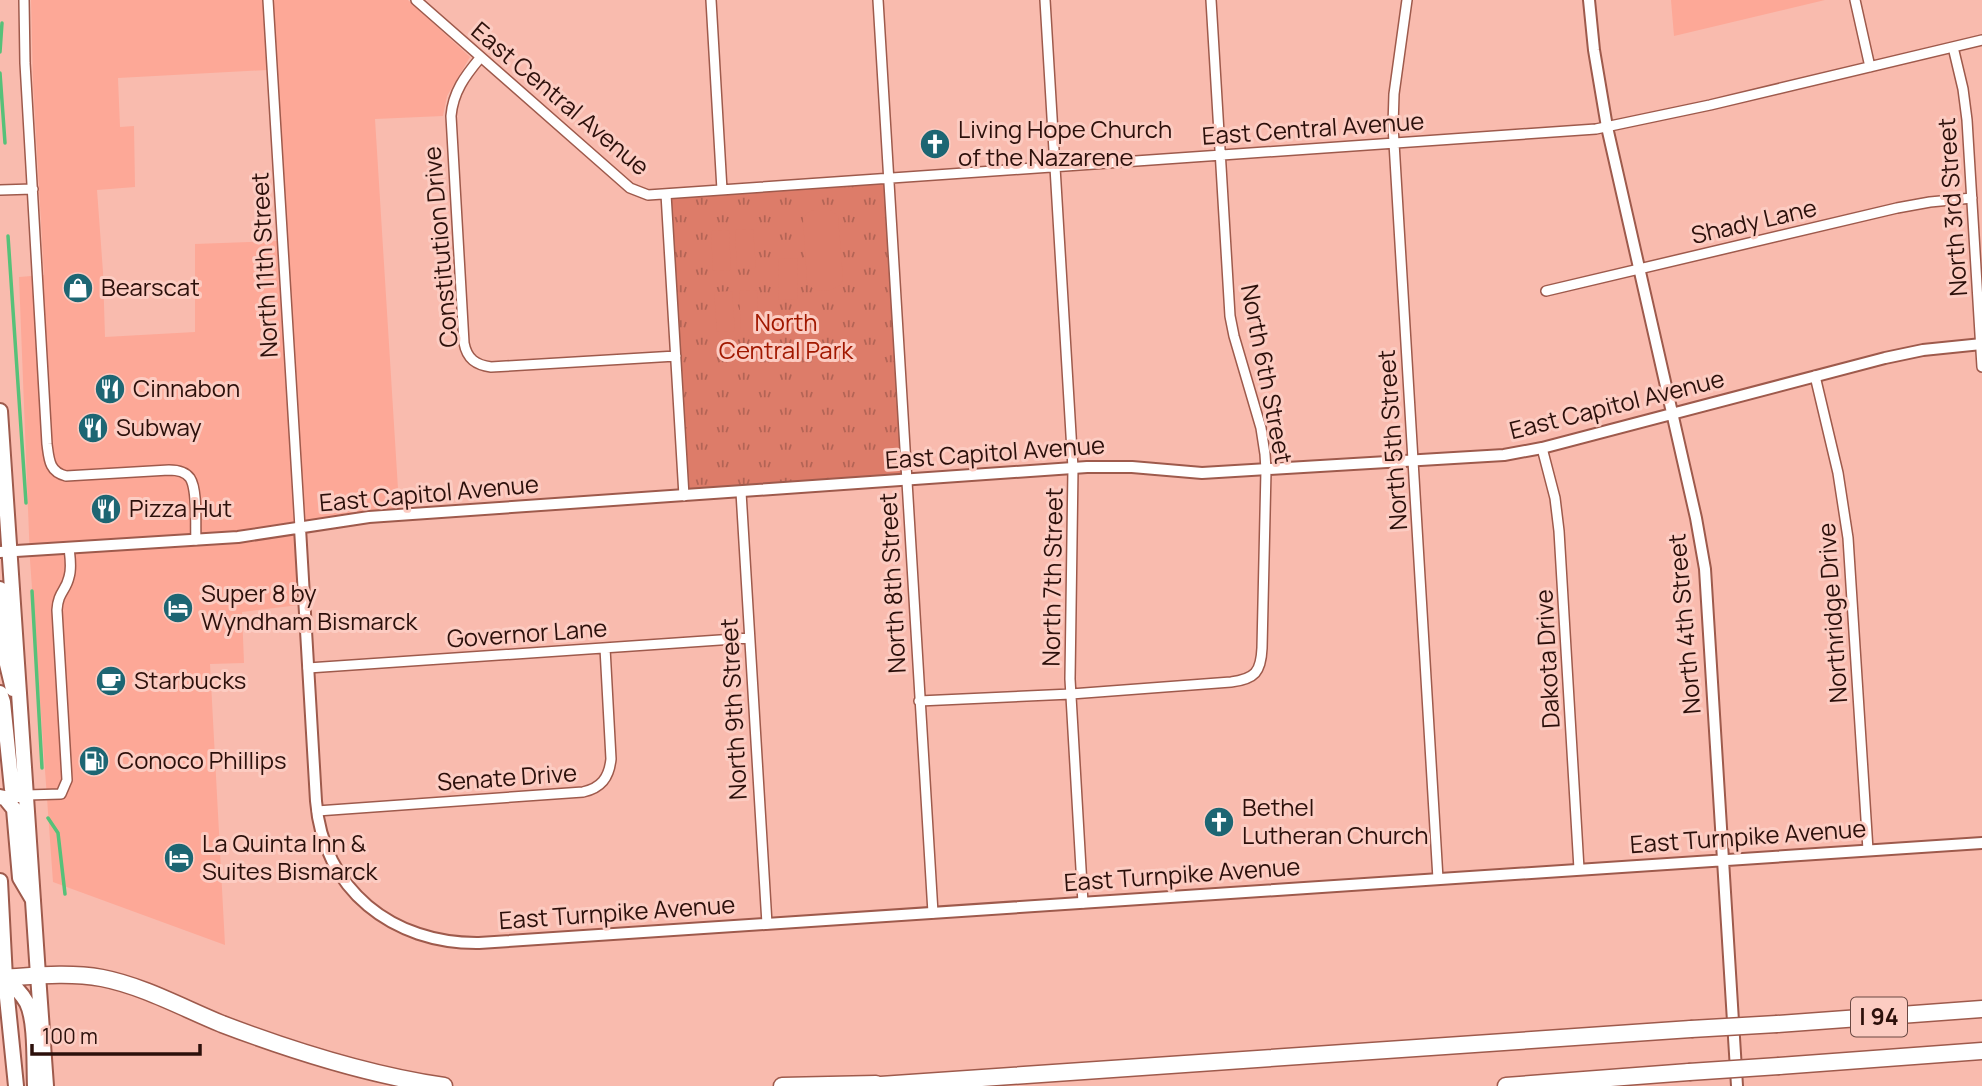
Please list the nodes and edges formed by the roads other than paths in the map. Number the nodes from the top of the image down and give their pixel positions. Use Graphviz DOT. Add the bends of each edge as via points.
graph roads {
  1 [pos="24,0"];
  2 [pos="268,0"];
  3 [pos="416,0"];
  4 [pos="711,0"];
  5 [pos="878,0"];
  6 [pos="1045,0"];
  7 [pos="1211,0"];
  8 [pos="1407,0"];
  9 [pos="1589,0"];
  10 [pos="1854,0"];
  11 [pos="1982,40"];
  12 [pos="1953,47"];
  13 [pos="480,58"];
  14 [pos="1870,67"];
  15 [pos="1607,127"];
  16 [pos="1394,144"];
  17 [pos="1221,155"];
  18 [pos="1055,166"];
  19 [pos="889,178"];
  20 [pos="33,189"];
  21 [pos="0,190"];
  22 [pos="722,190"];
  23 [pos="666,194"];
  24 [pos="1972,198"];
  25 [pos="1640,269"];
  26 [pos="1546,291"];
  27 [pos="1981,344"];
  28 [pos="676,356"];
  29 [pos="1982,367"];
  30 [pos="1815,376"];
  31 [pos="0,411"];
  32 [pos="1673,413"];
  33 [pos="1542,448"];
  34 [pos="1413,461"];
  35 [pos="1073,468"];
  36 [pos="1266,470"];
  37 [pos="907,480"];
  38 [pos="741,492"];
  39 [pos="684,496"];
  40 [pos="300,528"];
  41 [pos="196,540"];
  42 [pos="69,548"];
  43 [pos="5,552"];
  44 [pos="0,589"];
  45 [pos="749,638"];
  46 [pos="605,648"];
  47 [pos="308,668"];
  48 [pos="0,694"];
  49 [pos="1071,694"];
  50 [pos="919,701"];
  51 [pos="22,720"];
  52 [pos="27,795"];
  53 [pos="0,797"];
  54 [pos="317,811"];
  55 [pos="1982,843"];
  56 [pos="1868,850"];
  57 [pos="1723,860"];
  58 [pos="1579,869"];
  59 [pos="1438,879"];
  60 [pos="0,881"];
  61 [pos="34,901"];
  62 [pos="1083,903"];
  63 [pos="933,913"];
  64 [pos="767,924"];
  65 [pos="38,975"];
  66 [pos="2,978"];
  67 [pos="1982,1009"];
  68 [pos="10,1027"];
  69 [pos="1982,1051"];
  70 [pos="896,1084"];
  71 [pos="16,1086"];
  72 [pos="27,1086"];
  73 [pos="35,1086"];
  74 [pos="46,1086"];
  75 [pos="444,1086"];
  76 [pos="782,1086"];
  77 [pos="866,1086"];
  78 [pos="1506,1086"];
  79 [pos="1737,1086"];
  1 -- 20 [label="street"];
  2 -- 40 [label="street, North 11th Street"];
  3 -- 13 [label="street, East Central Avenue"];
  4 -- 22 [label="street"];
  5 -- 19 [label="street, North 8th Street"];
  6 -- 18 [label="street, North 7th Street"];
  7 -- 17 [label="street, North 6th Street"];
  8 -- 16 [label="street, North 5th Street" via="1394,94"];
  9 -- 15 [label="street, North 4th Street"];
  10 -- 14 [label="street"];
  11 -- 12 [label="street, East Central Avenue"];
  12 -- 14 [label="street, East Central Avenue"];
  12 -- 24 [label="street, North 3rd Street" via="1966,104"];
  13 -- 23 [label="street, East Central Avenue" via="630,188 641,194"];
  13 -- 28 [label="street, Constitution Drive" via="458,88 451,116 468,355 491,368"];
  14 -- 15 [label="street, East Central Avenue"];
  15 -- 16 [label="street, East Central Avenue"];
  15 -- 25 [label="street, North 4th Street"];
  16 -- 17 [label="street, East Central Avenue"];
  16 -- 34 [label="street, North 5th Street"];
  17 -- 18 [label="street, East Central Avenue"];
  17 -- 36 [label="street, North 6th Street" via="1230,316 1261,428"];
  18 -- 19 [label="street, East Central Avenue"];
  18 -- 35 [label="street, North 7th Street"];
  19 -- 22 [label="street, East Central Avenue"];
  19 -- 37 [label="street, North 8th Street"];
  20 -- 21 [label="street"];
  20 -- 41 [label="street" via="52,468 71,477 181,472 192,484"];
  22 -- 23 [label="street, East Central Avenue"];
  23 -- 28 [label="street"];
  24 -- 25 [label="street, Shady Lane" via="1897,208"];
  24 -- 27 [label="street, North 3rd Street"];
  25 -- 26 [label="street, Shady Lane"];
  25 -- 32 [label="street, North 4th Street"];
  27 -- 29 [label="street, North 3rd Street"];
  27 -- 30 [label="street, East Capitol Avenue" via="1905,353"];
  28 -- 39 [label="street"];
  30 -- 32 [label="street, East Capitol Avenue"];
  30 -- 56 [label="street, Northridge Drive" via="1848,538"];
  31 -- 43 [label="main road"];
  32 -- 33 [label="street, East Capitol Avenue"];
  32 -- 57 [label="street, North 4th Street" via="1705,569"];
  33 -- 34 [label="street, East Capitol Avenue"];
  33 -- 58 [label="street, Dakota Drive" via="1559,531"];
  34 -- 36 [label="street, East Capitol Avenue"];
  34 -- 59 [label="street, North 5th Street"];
  35 -- 36 [label="street, East Capitol Avenue" via="1202,473"];
  35 -- 37 [label="street, East Capitol Avenue"];
  35 -- 49 [label="street, North 7th Street"];
  36 -- 49 [label="street, North 6th Street" via="1258,671 1239,681"];
  37 -- 38 [label="street, East Capitol Avenue"];
  37 -- 50 [label="street, North 8th Street"];
  38 -- 39 [label="street, East Capitol Avenue"];
  38 -- 45 [label="street, North 9th Street"];
  39 -- 40 [label="street, East Capitol Avenue" via="369,517"];
  40 -- 41 [label="street, East Capitol Avenue"];
  40 -- 47 [label="street, East Turnpike Avenue"];
  41 -- 42 [label="street, East Capitol Avenue"];
  42 -- 43 [label="street, East Capitol Avenue"];
  42 -- 52 [label="street" via="70,574 57,610 67,780 61,794"];
  43 -- 51 [label="main road"];
  44 -- 51 [label="main road" via="5,656"];
  45 -- 46 [label="street, Governor Lane"];
  45 -- 64 [label="street, North 9th Street"];
  46 -- 47 [label="street, Governor Lane"];
  46 -- 54 [label="street, Senate Drive" via="611,760 608,775 597,787 583,792"];
  47 -- 54 [label="street, East Turnpike Avenue"];
  48 -- 52 [label="main road" via="12,789"];
  49 -- 50 [label="street"];
  49 -- 62 [label="street, North 7th Street"];
  50 -- 63 [label="street, North 8th Street"];
  51 -- 52 [label="main road"];
  52 -- 61 [label="main road"];
  53 -- 61 [label="main road" via="14,809 20,878"];
  54 -- 64 [label="street, East Turnpike Avenue" via="331,859 356,895 391,922 428,938 479,943"];
  55 -- 56 [label="street, East Turnpike Avenue"];
  56 -- 57 [label="street, East Turnpike Avenue"];
  57 -- 58 [label="street, East Turnpike Avenue"];
  57 -- 79 [label="street, North 4th Street"];
  58 -- 59 [label="street, East Turnpike Avenue"];
  59 -- 62 [label="street, East Turnpike Avenue"];
  60 -- 66 [label="main road"];
  61 -- 65 [label="main road"];
  62 -- 63 [label="street, East Turnpike Avenue"];
  63 -- 64 [label="street, East Turnpike Avenue"];
  65 -- 66 [label="highway"];
  65 -- 74 [label="main road"];
  65 -- 75 [label="highway" via="116,981 316,1056"];
  66 -- 68 [label="main road"];
  66 -- 73 [label="main road" via="28,1005"];
  67 -- 70 [label="highway, I 94, bridge"];
  68 -- 71 [label="main road"];
  68 -- 72 [label="main road"];
  69 -- 78 [label="highway, I 94, bridge"];
  70 -- 76 [label="highway"];
  70 -- 77 [label="highway, I 94"];
}
